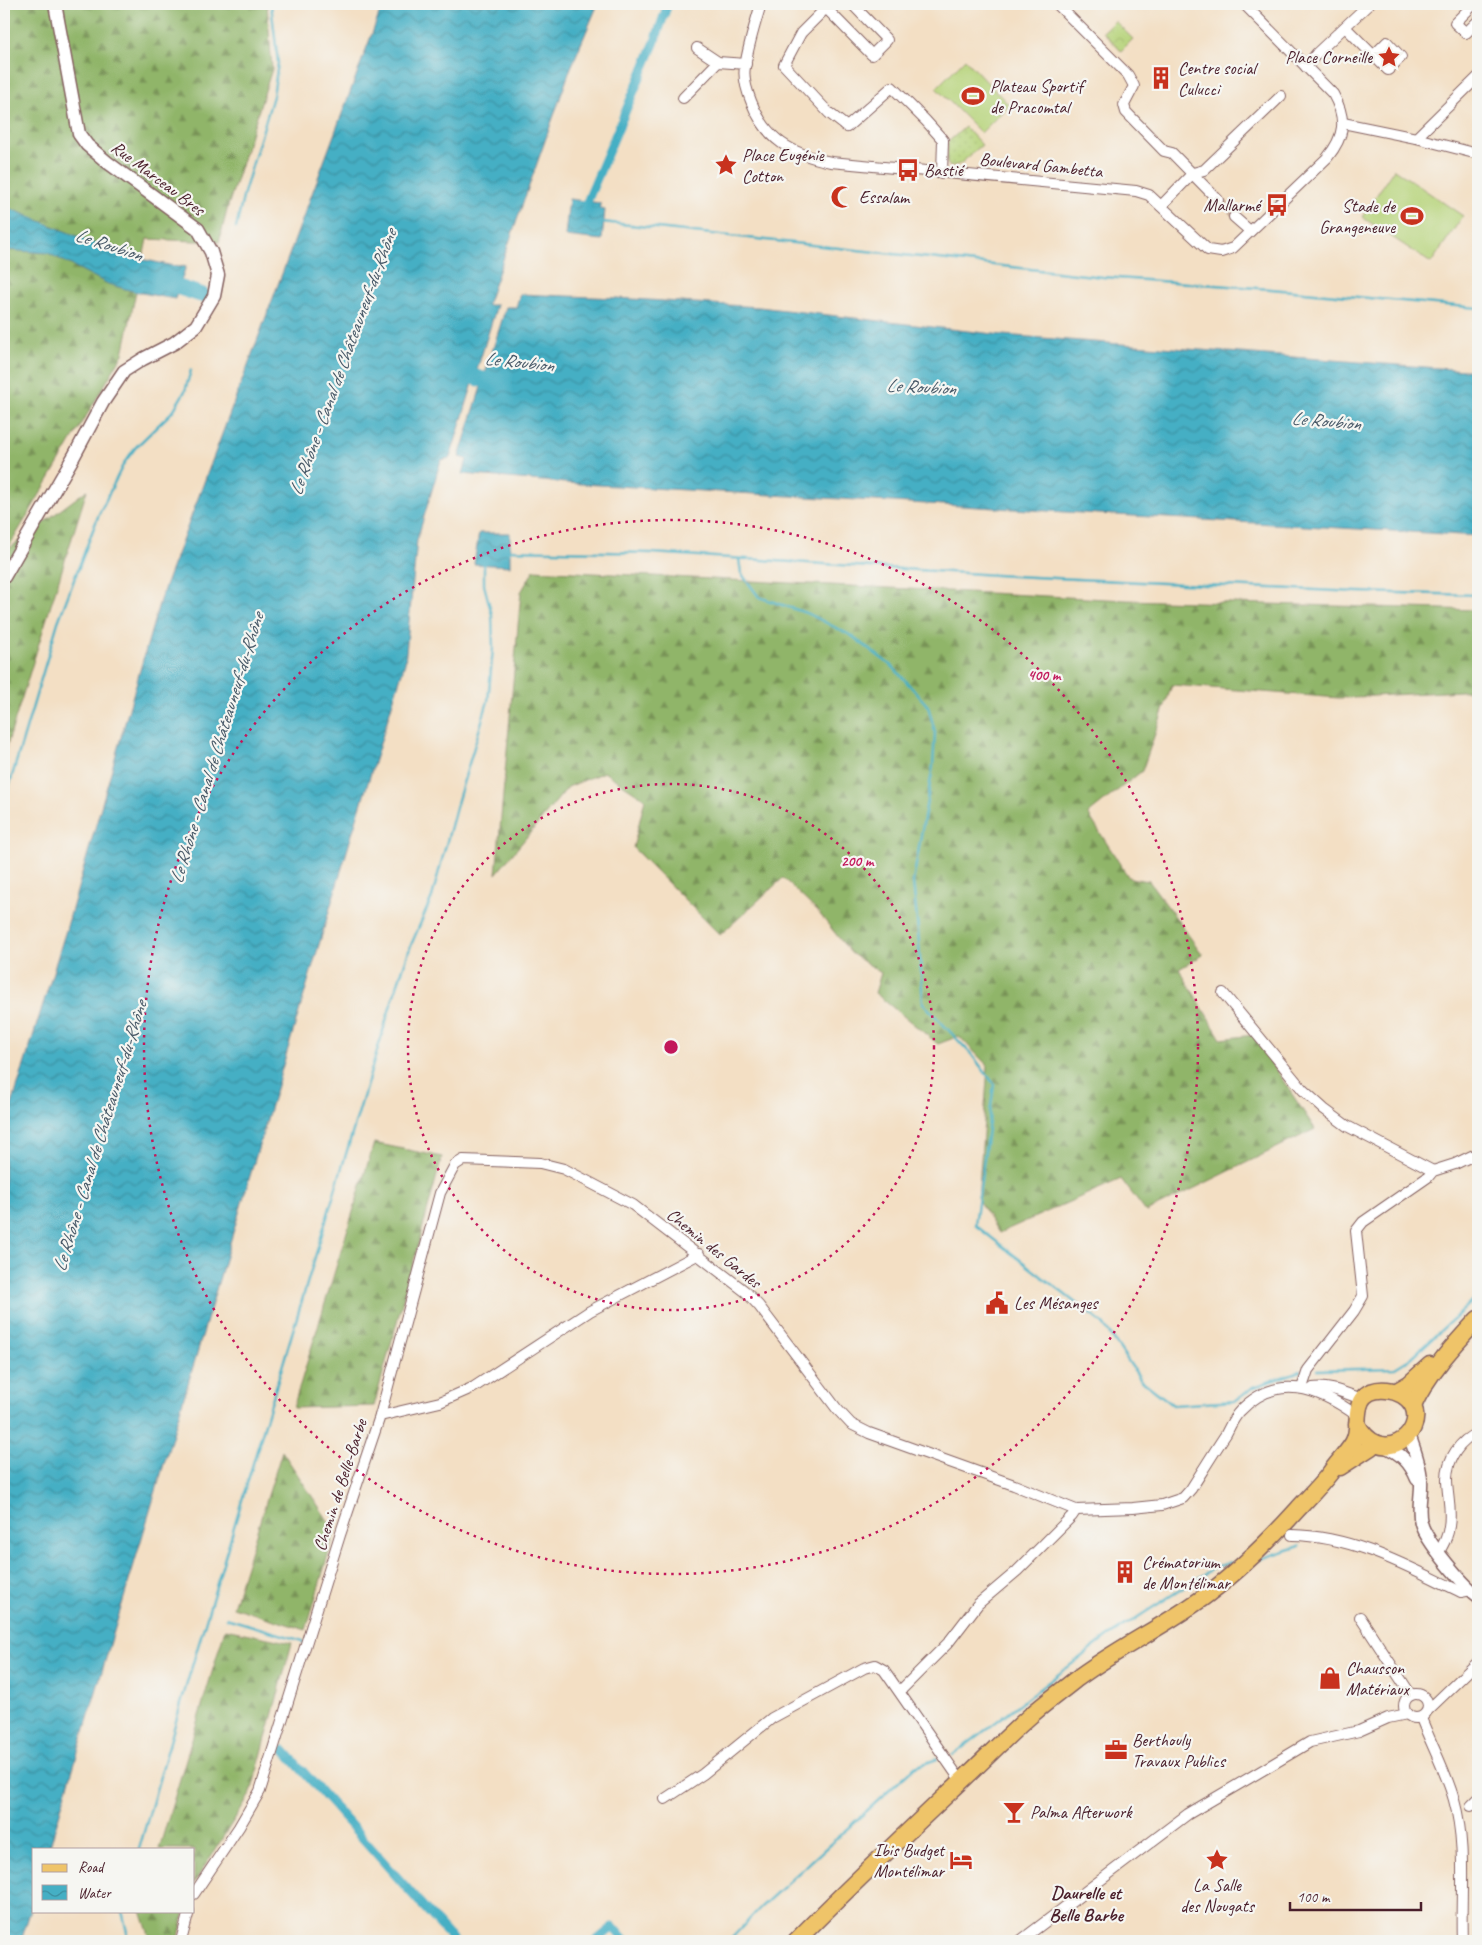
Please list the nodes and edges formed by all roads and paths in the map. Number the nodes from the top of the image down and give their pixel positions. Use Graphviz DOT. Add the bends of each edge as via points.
graph roads {
  1 [pos="55,4"];
  2 [pos="761,4"];
  3 [pos="852,4"];
  4 [pos="1057,4"];
  5 [pos="1244,4"];
  6 [pos="1369,4"];
  7 [pos="824,6"];
  8 [pos="1474,8"];
  9 [pos="1478,21"];
  10 [pos="1346,27"];
  11 [pos="697,48"];
  12 [pos="1374,55"];
  13 [pos="718,62"];
  14 [pos="746,64"];
  15 [pos="1306,66"];
  16 [pos="1478,77"];
  17 [pos="1282,96"];
  18 [pos="683,98"];
  19 [pos="1343,123"];
  20 [pos="1416,138"];
  21 [pos="1478,154"];
  22 [pos="942,173"];
  23 [pos="1192,173"];
  24 [pos="1218,200"];
  25 [pos="1161,206"];
  26 [pos="1234,217"];
  27 [pos="1250,231"];
  28 [pos="4,577"];
  29 [pos="1223,993"];
  30 [pos="1478,1153"];
  31 [pos="1433,1170"];
  32 [pos="699,1254"];
  33 [pos="1478,1319"];
  34 [pos="1455,1344"];
  35 [pos="1306,1389"];
  36 [pos="1397,1391"];
  37 [pos="1362,1398"];
  38 [pos="1413,1406"];
  39 [pos="380,1416"];
  40 [pos="1356,1419"];
  41 [pos="1478,1433"];
  42 [pos="1409,1435"];
  43 [pos="1379,1444"];
  44 [pos="1328,1475"];
  45 [pos="1420,1488"];
  46 [pos="1076,1510"];
  47 [pos="1292,1535"];
  48 [pos="1439,1552"];
  49 [pos="1475,1593"];
  50 [pos="1360,1617"];
  51 [pos="1478,1662"];
  52 [pos="900,1691"];
  53 [pos="1408,1699"];
  54 [pos="1425,1710"];
  55 [pos="1407,1714"];
  56 [pos="1388,1718"];
  57 [pos="961,1781"];
  58 [pos="665,1799"];
  59 [pos="195,1893"];
  60 [pos="189,1912"];
  61 [pos="181,1941"];
  62 [pos="796,1941"];
  63 [pos="1020,1941"];
  64 [pos="1462,1941"];
  1 -- 28 [label="street, Rue Marceau Bres" via="79,134 107,162 198,229 211,252 218,275 214,296 196,326 174,343 124,371 103,402"];
  2 -- 14 [label="street, Boulevard Gambetta"];
  3 -- 7 [label="street" via="887,40 872,55"];
  4 -- 23 [label="street" via="1128,75 1134,86 1124,105 1126,112 1164,151 1172,153"];
  5 -- 15 [label="street"];
  6 -- 10 [label="street"];
  7 -- 22 [label="street" via="802,33 784,65 829,113 847,127 892,87 943,140"];
  8 -- 9 [label="street" via="1455,22 1466,34"];
  10 -- 12 [label="street"];
  10 -- 15 [label="street"];
  11 -- 13 [label="street"];
  13 -- 14 [label="street"];
  13 -- 18 [label="street"];
  14 -- 22 [label="street, Boulevard Gambetta" via="748,92 760,121 792,151 831,162"];
  15 -- 19 [label="street" via="1334,94 1341,108"];
  16 -- 20 [label="street"];
  17 -- 23 [label="street" via="1204,170"];
  19 -- 20 [label="street"];
  19 -- 27 [label="street, Boulevard Gambetta" via="1335,148"];
  20 -- 21 [label="street"];
  22 -- 25 [label="street, Boulevard Gambetta" via="1136,191 1149,195"];
  23 -- 24 [label="street"];
  23 -- 25 [label="street"];
  25 -- 27 [label="street, Boulevard Gambetta" via="1208,250 1221,252 1233,248"];
  26 -- 27 [label="street"];
  29 -- 31 [label="street" via="1303,1090 1324,1109 1347,1126"];
  30 -- 31 [label="street"];
  31 -- 35 [label="street" via="1428,1177 1363,1222 1356,1231 1363,1296 1308,1370"];
  32 -- 39 [label="street, Chemin de Belle-Barbe" via="590,1311 474,1387 440,1402"];
  32 -- 39 [label="street, Chemin des Gardes" via="633,1205 564,1169 540,1163 463,1160 455,1165 440,1193"];
  32 -- 46 [label="street, Chemin des Gardes" via="759,1306 836,1409 851,1424 869,1434"];
  33 -- 34 [label="main road"];
  34 -- 36 [label="main road"];
  34 -- 38 [label="main road" via="1429,1377"];
  35 -- 37 [label="street" via="1319,1387"];
  35 -- 40 [label="street" via="1337,1402"];
  35 -- 46 [label="street, Chemin des Gardes" via="1292,1386 1263,1394 1239,1412 1183,1498 1162,1505"];
  36 -- 37 [label="main road" via="1374,1391"];
  36 -- 38 [label="main road"];
  37 -- 40 [label="main road"];
  38 -- 42 [label="main road" via="1415,1417"];
  39 -- 59 [label="street, Chemin de Belle-Barbe" via="260,1791"];
  40 -- 43 [label="main road" via="1363,1435"];
  40 -- 44 [label="main road" via="1357,1435"];
  41 -- 48 [label="street" via="1464,1441 1453,1454 1447,1478 1449,1526"];
  42 -- 43 [label="main road" via="1396,1444"];
  42 -- 45 [label="street" via="1418,1463"];
  43 -- 44 [label="main road"];
  43 -- 45 [label="street" via="1399,1452 1414,1471"];
  44 -- 57 [label="main road" via="1248,1561 1207,1595 1083,1674 1031,1715"];
  45 -- 48 [label="street" via="1421,1523"];
  46 -- 52 [label="street" via="1017,1571 978,1604 948,1643"];
  47 -- 49 [label="street" via="1344,1542 1462,1592"];
  48 -- 49 [label="street" via="1462,1582"];
  50 -- 53 [label="street"];
  51 -- 54 [label="street"];
  52 -- 57 [label="street"];
  52 -- 58 [label="street" via="884,1670 875,1665 864,1668 772,1718 703,1774"];
  53 -- 54 [label="street" via="1422,1695"];
  53 -- 55 [label="street" via="1404,1707"];
  53 -- 56 [label="street"];
  54 -- 55 [label="street" via="1413,1718"];
  54 -- 64 [label="street" via="1454,1799 1459,1828"];
  55 -- 56 [label="street"];
  56 -- 63 [label="street" via="1359,1731 1310,1742 1188,1814"];
  57 -- 62 [label="main road"];
  60 -- 61 [label="street"];
}
